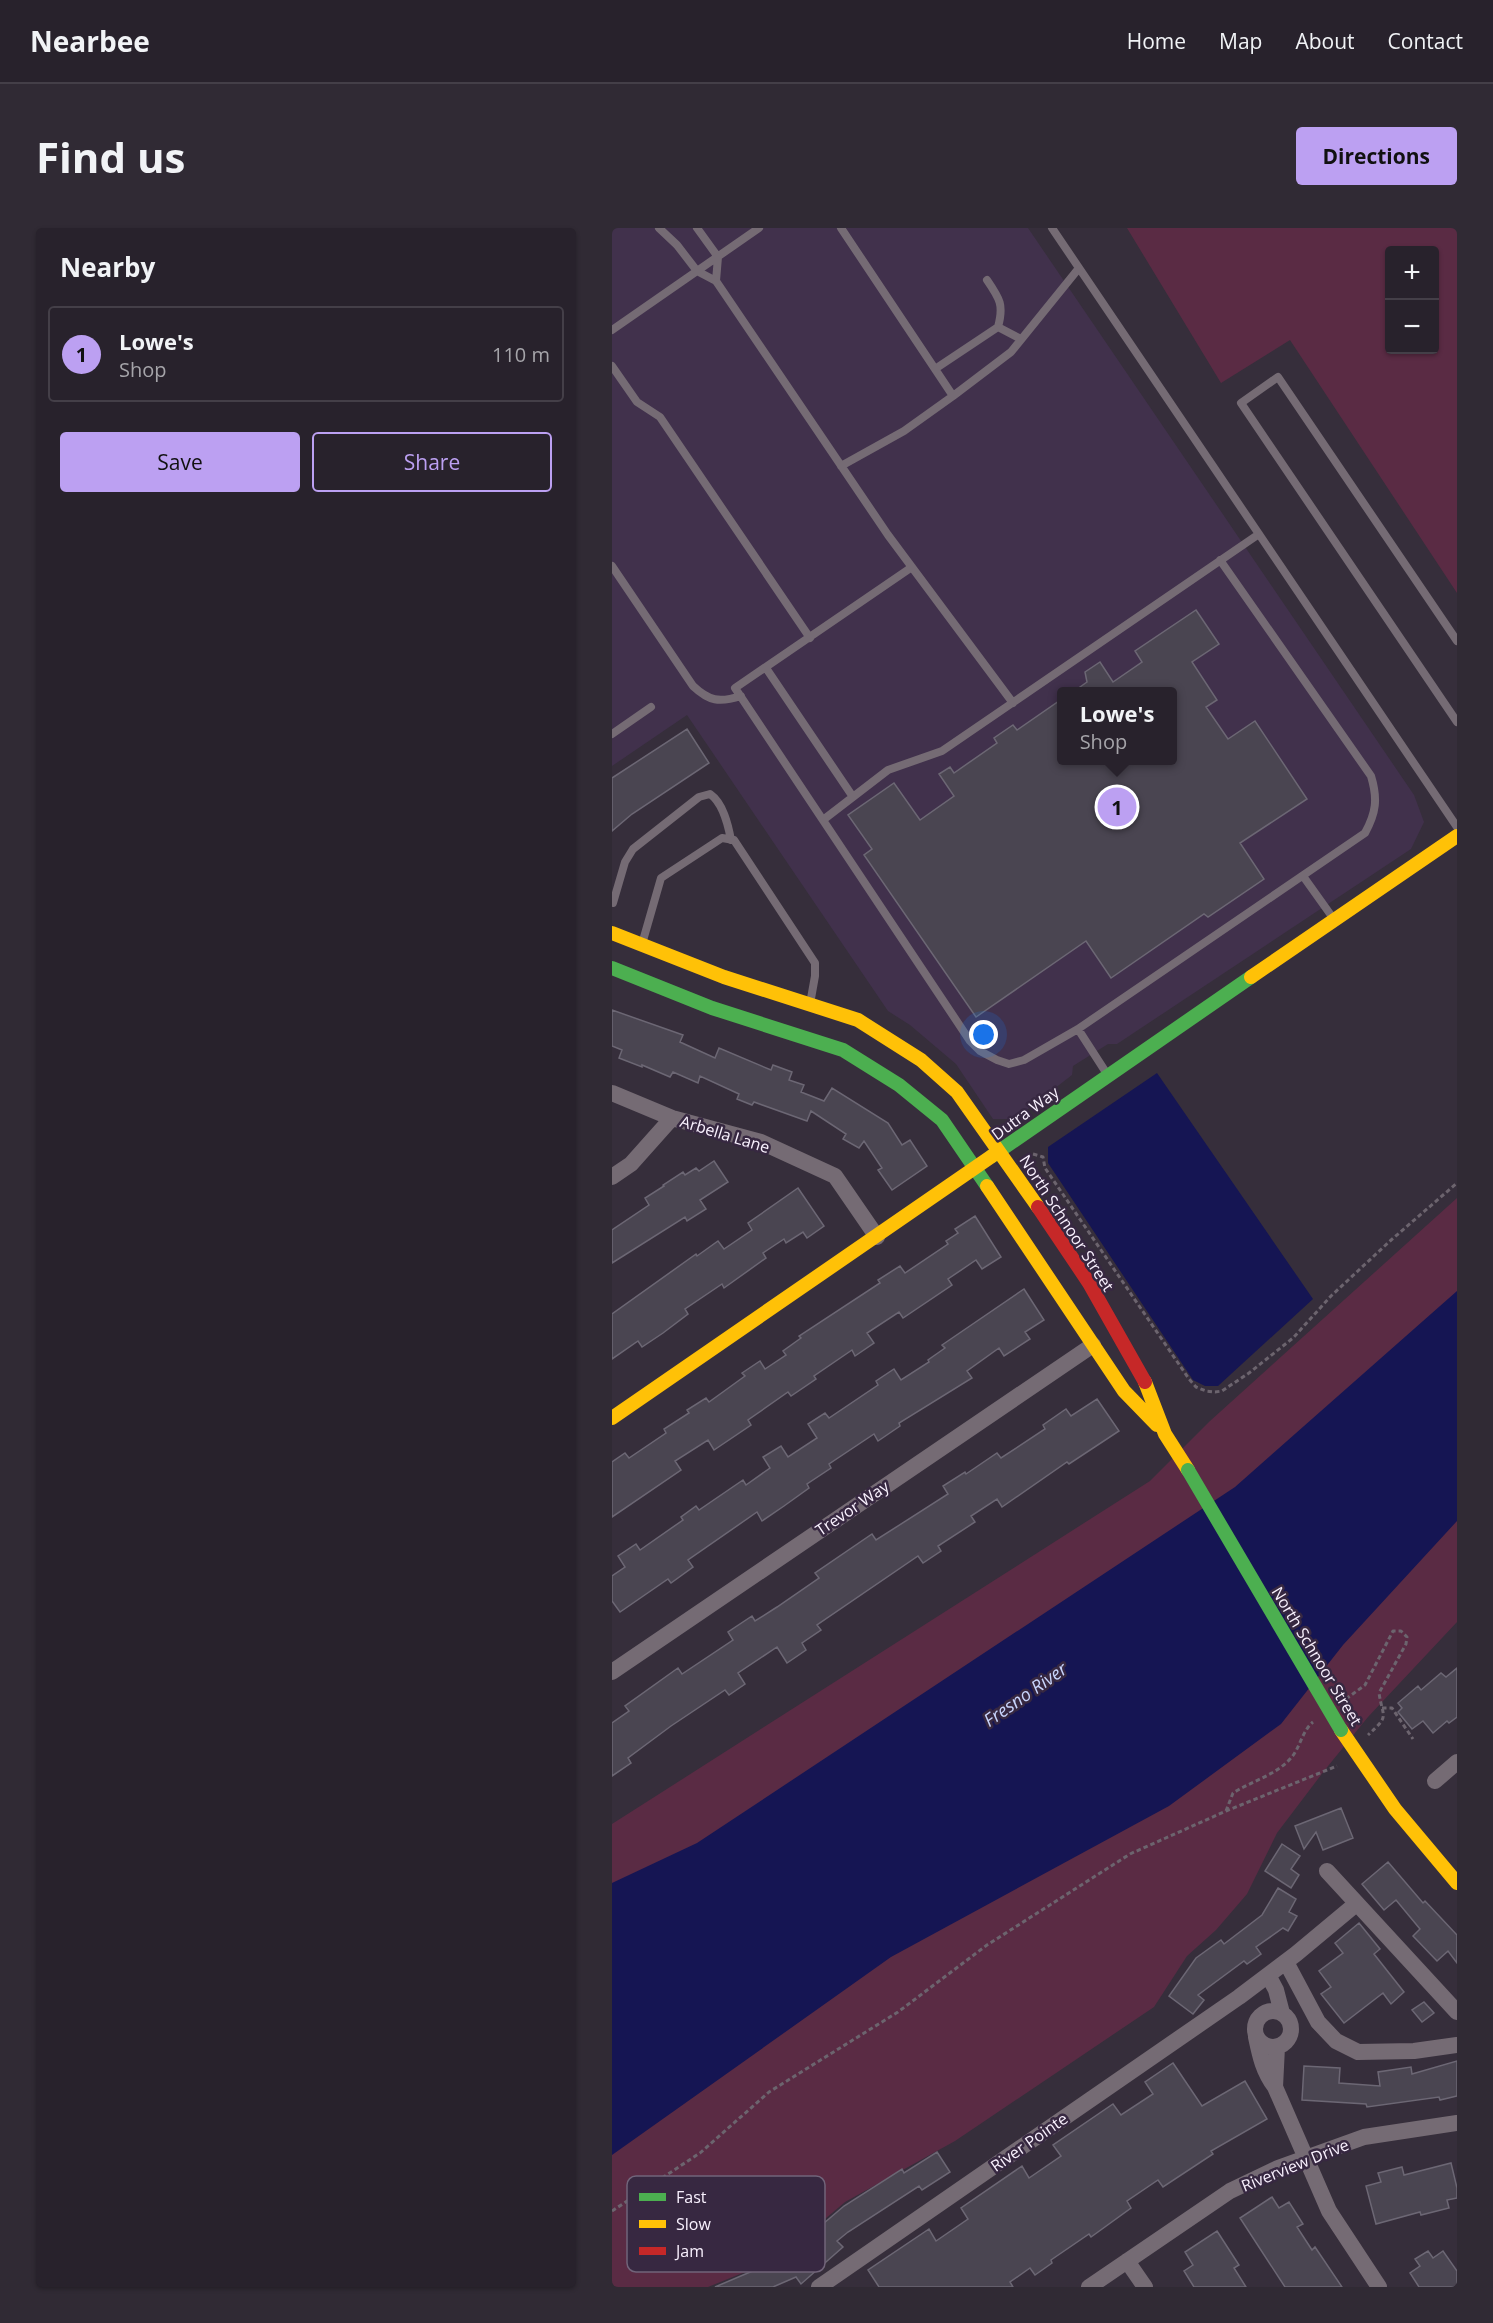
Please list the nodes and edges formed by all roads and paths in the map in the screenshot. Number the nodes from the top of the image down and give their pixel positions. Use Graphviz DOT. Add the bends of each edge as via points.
graph roads {
  1 [pos="659,228"];
  2 [pos="697,228"];
  3 [pos="759,228"];
  4 [pos="841,228"];
  5 [pos="1052,228"];
  6 [pos="718,257"];
  7 [pos="1079,268"];
  8 [pos="697,271"];
  9 [pos="987,280"];
  10 [pos="716,281"];
  11 [pos="998,327"];
  12 [pos="612,330"];
  13 [pos="1021,339"];
  14 [pos="612,366"];
  15 [pos="935,369"];
  16 [pos="953,396"];
  17 [pos="842,466"];
  18 [pos="1259,534"];
  19 [pos="1220,560"];
  20 [pos="612,566"];
  21 [pos="912,567"];
  22 [pos="810,638"];
  23 [pos="1457,641"];
  24 [pos="766,668"];
  25 [pos="741,696"];
  26 [pos="1013,703"];
  27 [pos="651,707"];
  28 [pos="1457,722"];
  29 [pos="612,734"];
  30 [pos="853,797"];
  31 [pos="823,820"];
  32 [pos="1457,827"];
  33 [pos="1457,836"];
  34 [pos="730,840"];
  35 [pos="1303,876"];
  36 [pos="612,903"];
  37 [pos="1334,920"];
  38 [pos="612,933"];
  39 [pos="640,943"];
  40 [pos="621,949"];
  41 [pos="612,968"];
  42 [pos="810,1004"];
  43 [pos="1078,1029"];
  44 [pos="1107,1075"];
  45 [pos="612,1092"];
  46 [pos="672,1118"];
  47 [pos="1000,1152"];
  48 [pos="1033,1154"];
  49 [pos="975,1168"];
  50 [pos="612,1177"];
  51 [pos="1457,1183"];
  52 [pos="877,1237"];
  53 [pos="1093,1345"];
  54 [pos="612,1418"];
  55 [pos="1165,1434"];
  56 [pos="612,1672"];
  57 [pos="1382,1708"];
  58 [pos="1413,1739"];
  59 [pos="1457,1762"];
  60 [pos="1337,1766"];
  61 [pos="1435,1781"];
  62 [pos="1327,1871"];
  63 [pos="1457,1883"];
  64 [pos="1356,1904"];
  65 [pos="1286,1962"];
  66 [pos="1268,1975"];
  67 [pos="1239,1997"];
  68 [pos="1457,2012"];
  69 [pos="1282,2013"];
  70 [pos="1256,2031"];
  71 [pos="1457,2045"];
  72 [pos="1277,2047"];
  73 [pos="1275,2087"];
  74 [pos="1457,2123"];
  75 [pos="1307,2158"];
  76 [pos="665,2176"];
  77 [pos="627,2201"];
  78 [pos="612,2211"];
  79 [pos="1127,2261"];
  80 [pos="819,2287"];
  81 [pos="1089,2287"];
  82 [pos="1145,2287"];
  83 [pos="1379,2287"];
  1 -- 8 [label="lane"];
  2 -- 6 [label="lane"];
  3 -- 6 [label="lane"];
  4 -- 15 [label="lane"];
  5 -- 7 [label="lane"];
  6 -- 8 [label="lane"];
  6 -- 10 [label="lane"];
  7 -- 13 [label="lane"];
  7 -- 18 [label="lane"];
  8 -- 10 [label="lane"];
  8 -- 12 [label="lane"];
  9 -- 11 [label="lane" via="999,298 1002,312"];
  10 -- 17 [label="lane"];
  11 -- 13 [label="lane"];
  11 -- 15 [label="lane"];
  13 -- 16 [label="lane" via="1011,352"];
  14 -- 22 [label="lane" via="637,402 660,417"];
  15 -- 16 [label="lane"];
  16 -- 17 [label="lane" via="904,431"];
  17 -- 21 [label="lane"];
  18 -- 19 [label="lane"];
  18 -- 32 [label="lane"];
  19 -- 26 [label="lane"];
  19 -- 35 [label="lane" via="1371,776 1376,792 1374,818 1365,833"];
  20 -- 25 [label="lane" via="693,686 705,697 719,700"];
  21 -- 22 [label="lane"];
  21 -- 26 [label="lane"];
  22 -- 24 [label="lane"];
  23 -- 28 [label="lane" via="1278,377 1241,403"];
  24 -- 25 [label="lane" via="735,688"];
  24 -- 30 [label="lane"];
  25 -- 31 [label="lane"];
  26 -- 30 [label="lane" via="942,752 888,770"];
  27 -- 29 [label="lane"];
  30 -- 31 [label="lane"];
  31 -- 43 [label="lane" via="980,1051 1009,1064 1024,1060"];
  33 -- 37 [label="street, Dutra Way"];
  34 -- 36 [label="lane" via="716,798 710,794 699,796 633,849 624,862"];
  34 -- 39 [label="lane" via="722,838 661,878"];
  34 -- 42 [label="lane" via="734,840 814,963"];
  35 -- 37 [label="lane"];
  35 -- 43 [label="lane"];
  37 -- 44 [label="street, Dutra Way"];
  38 -- 39 [label="street, North Schnoor Street"];
  39 -- 40 [label="street"];
  39 -- 42 [label="street, North Schnoor Street" via="724,977"];
  41 -- 49 [label="street, North Schnoor Street" via="712,1008 843,1050 942,1120"];
  42 -- 47 [label="street, North Schnoor Street" via="858,1020 921,1060 957,1092"];
  43 -- 44 [label="lane"];
  44 -- 47 [label="street, Dutra Way"];
  45 -- 46 [label="street, Arbella Lane"];
  46 -- 50 [label="street" via="631,1164"];
  46 -- 52 [label="street, Arbella Lane" via="761,1142 835,1176"];
  47 -- 49 [label="street, Dutra Way"];
  47 -- 55 [label="street, North Schnoor Street" via="1089,1283 1143,1376"];
  48 -- 51 [label="path" via="1043,1157 1045,1168 1189,1379 1196,1387 1215,1392 1249,1373 1293,1338 1331,1296"];
  49 -- 52 [label="street, Dutra Way"];
  49 -- 53 [label="street, North Schnoor Street"];
  52 -- 54 [label="street, Dutra Way"];
  53 -- 55 [label="street, North Schnoor Street" via="1124,1391"];
  53 -- 56 [label="street, Trevor Way"];
  55 -- 63 [label="street, North Schnoor Street, bridge" via="1368,1774"];
  57 -- 58 [label="path" via="1392,1708"];
  59 -- 61 [label="street"];
  60 -- 76 [label="path" via="1130,1854 987,1945 898,2012 769,2092 700,2153"];
  62 -- 64 [label="street"];
  64 -- 65 [label="street, River Pointe"];
  64 -- 68 [label="street"];
  65 -- 66 [label="street, River Pointe"];
  65 -- 71 [label="street" via="1318,2022 1336,2041 1358,2052"];
  66 -- 67 [label="street, River Pointe"];
  66 -- 69 [label="street"];
  67 -- 70 [label="street"];
  67 -- 80 [label="street, River Pointe"];
  69 -- 70 [label="street" via="1265,2012 1257,2020"];
  69 -- 72 [label="street" via="1290,2022 1291,2034"];
  70 -- 72 [label="street" via="1265,2046"];
  70 -- 73 [label="street" via="1266,2076"];
  72 -- 73 [label="street"];
  73 -- 75 [label="street"];
  74 -- 75 [label="street, Riverview Drive" via="1364,2137"];
  75 -- 79 [label="street, Riverview Drive" via="1230,2191"];
  75 -- 83 [label="street" via="1329,2211"];
  77 -- 78 [label="path"];
  79 -- 81 [label="street, Riverview Drive"];
  79 -- 82 [label="street"];
}
